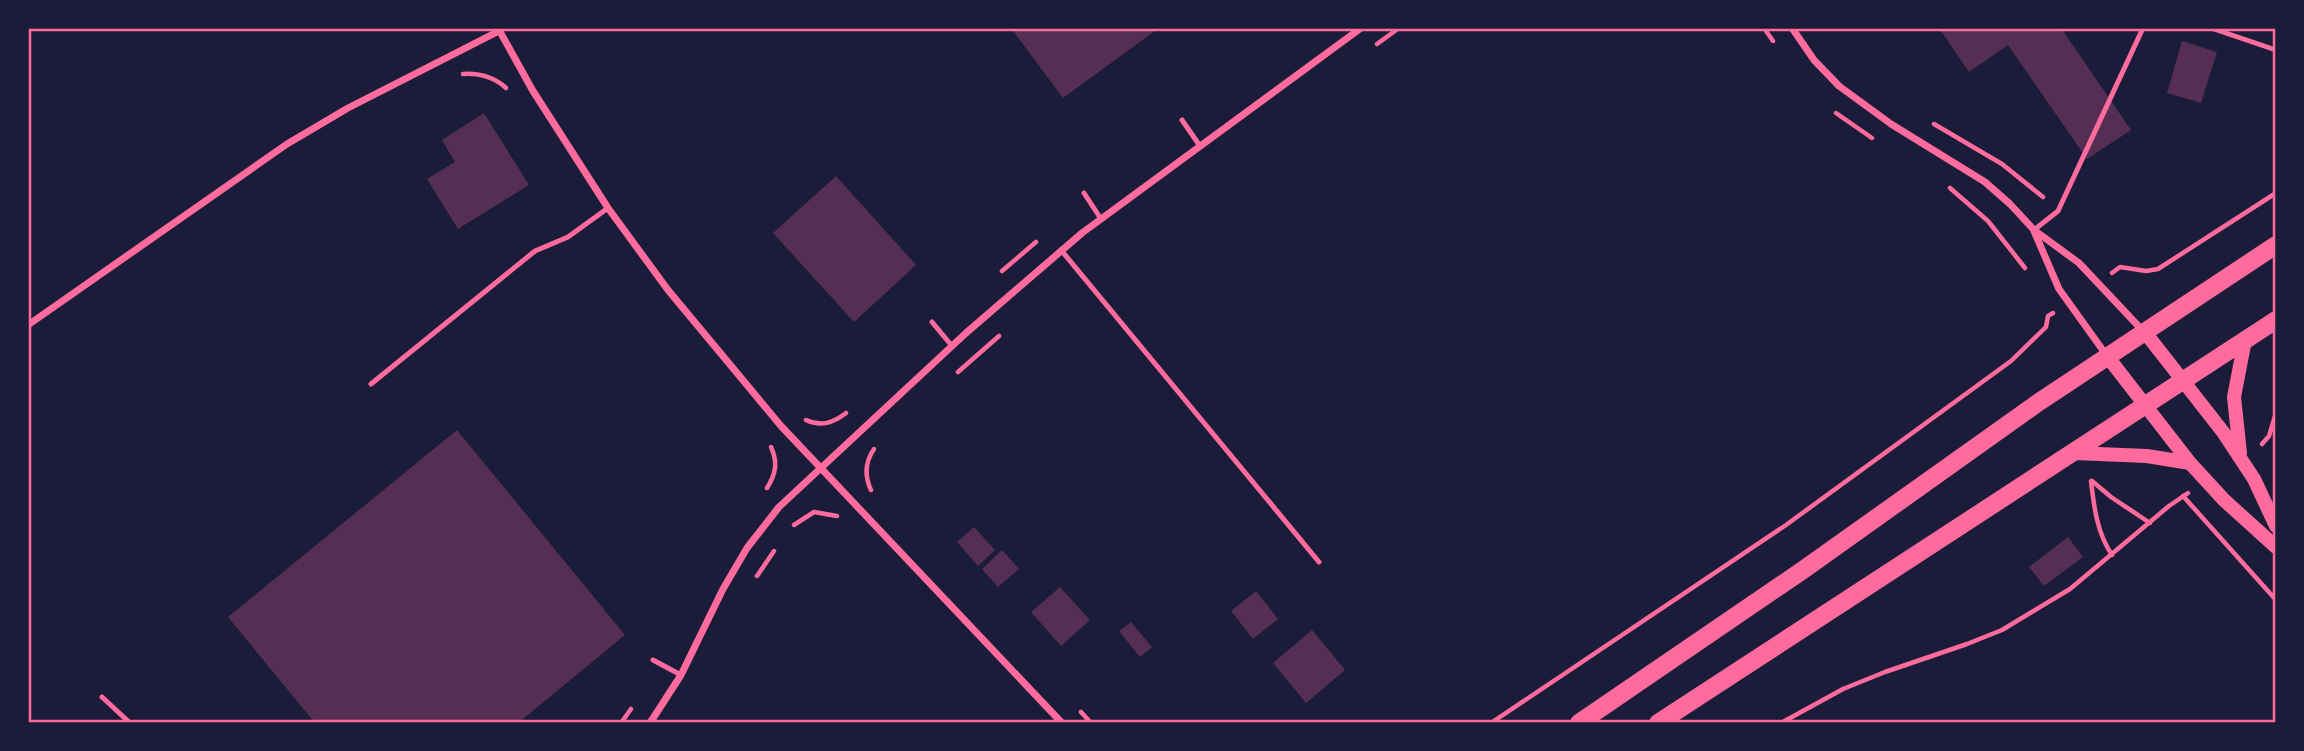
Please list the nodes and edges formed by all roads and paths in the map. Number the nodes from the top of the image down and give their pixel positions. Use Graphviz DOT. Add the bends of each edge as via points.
graph roads {
  1 [pos="1361,28"];
  2 [pos="1398,28"];
  3 [pos="1765,28"];
  4 [pos="1791,28"];
  5 [pos="2143,28"];
  6 [pos="2211,28"];
  7 [pos="498,30"];
  8 [pos="1376,44"];
  9 [pos="1778,47"];
  10 [pos="2276,50"];
  11 [pos="458,74"];
  12 [pos="510,92"];
  13 [pos="1831,108"];
  14 [pos="1924,117"];
  15 [pos="1182,120"];
  16 [pos="1878,142"];
  17 [pos="1200,146"];
  18 [pos="1945,184"];
  19 [pos="2276,192"];
  20 [pos="1084,193"];
  21 [pos="608,208"];
  22 [pos="2058,211"];
  23 [pos="1101,219"];
  24 [pos="2034,230"];
  25 [pos="2276,245"];
  26 [pos="1061,250"];
  27 [pos="2027,271"];
  28 [pos="2099,283"];
  29 [pos="2068,304"];
  30 [pos="2045,308"];
  31 [pos="2048,316"];
  32 [pos="2276,320"];
  33 [pos="932,322"];
  34 [pos="28,325"];
  35 [pos="2144,331"];
  36 [pos="1002,333"];
  37 [pos="2245,340"];
  38 [pos="952,346"];
  39 [pos="2107,356"];
  40 [pos="950,379"];
  41 [pos="2182,381"];
  42 [pos="371,384"];
  43 [pos="2146,406"];
  44 [pos="878,444"];
  45 [pos="2074,453"];
  46 [pos="2241,458"];
  47 [pos="2190,463"];
  48 [pos="820,468"];
  49 [pos="2206,480"];
  50 [pos="872,491"];
  51 [pos="2183,496"];
  52 [pos="841,518"];
  53 [pos="2150,523"];
  54 [pos="2276,526"];
  55 [pos="787,533"];
  56 [pos="780,541"];
  57 [pos="2276,547"];
  58 [pos="2112,555"];
  59 [pos="1319,562"];
  60 [pos="750,587"];
  61 [pos="2276,600"];
  62 [pos="653,660"];
  63 [pos="681,674"];
  64 [pos="102,697"];
  65 [pos="130,723"];
  66 [pos="650,723"];
  67 [pos="1062,723"];
  68 [pos="1491,723"];
  69 [pos="1579,723"];
  70 [pos="1658,723"];
  71 [pos="1781,723"];
  1 -- 17 [label="street"];
  2 -- 8 [label="path"];
  3 -- 9 [label="path"];
  4 -- 24 [label="street" via="1839,86 1985,182"];
  5 -- 22 [label="lane"];
  6 -- 10 [label="lane"];
  7 -- 21 [label="street"];
  7 -- 34 [label="street" via="286,144"];
  11 -- 12 [label="path" via="483,75"];
  13 -- 16 [label="path"];
  14 -- 22 [label="path" via="2002,164"];
  15 -- 17 [label="lane"];
  17 -- 23 [label="street"];
  18 -- 27 [label="path" via="1988,221"];
  19 -- 28 [label="path" via="2158,269 2120,267"];
  20 -- 23 [label="lane"];
  21 -- 42 [label="lane" via="568,237 535,251"];
  21 -- 48 [label="street" via="668,290"];
  22 -- 24 [label="lane"];
  23 -- 26 [label="street"];
  24 -- 28 [label="street" via="2079,262"];
  24 -- 29 [label="street"];
  25 -- 35 [label="main road"];
  26 -- 38 [label="street"];
  26 -- 59 [label="lane"];
  28 -- 35 [label="street"];
  29 -- 31 [label="path"];
  29 -- 39 [label="street"];
  30 -- 31 [label="path"];
  31 -- 68 [label="path" via="2046,327 2011,361 1786,525"];
  32 -- 37 [label="main road"];
  33 -- 38 [label="lane"];
  35 -- 39 [label="main road"];
  35 -- 41 [label="main road"];
  36 -- 40 [label="path"];
  37 -- 41 [label="main road"];
  37 -- 46 [label="main road" via="2234,397"];
  38 -- 48 [label="street"];
  39 -- 43 [label="main road"];
  39 -- 69 [label="main road"];
  41 -- 43 [label="main road"];
  41 -- 46 [label="main road"];
  43 -- 45 [label="main road"];
  43 -- 47 [label="main road"];
  44 -- 50 [label="path" via="866,470"];
  45 -- 47 [label="main road"];
  45 -- 70 [label="main road"];
  46 -- 54 [label="main road"];
  47 -- 49 [label="main road"];
  48 -- 63 [label="street" via="779,507 747,548"];
  48 -- 67 [label="street"];
  49 -- 51 [label="path"];
  49 -- 57 [label="main road"];
  51 -- 53 [label="path"];
  51 -- 61 [label="path"];
  52 -- 55 [label="path" via="814,513"];
  53 -- 58 [label="path"];
  53 -- 58 [label="path" via="2091,481 2102,541"];
  56 -- 60 [label="path"];
  58 -- 71 [label="path" via="2070,589 2002,630 1885,671"];
  62 -- 63 [label="lane"];
  63 -- 66 [label="street"];
  64 -- 65 [label="lane"];
}
